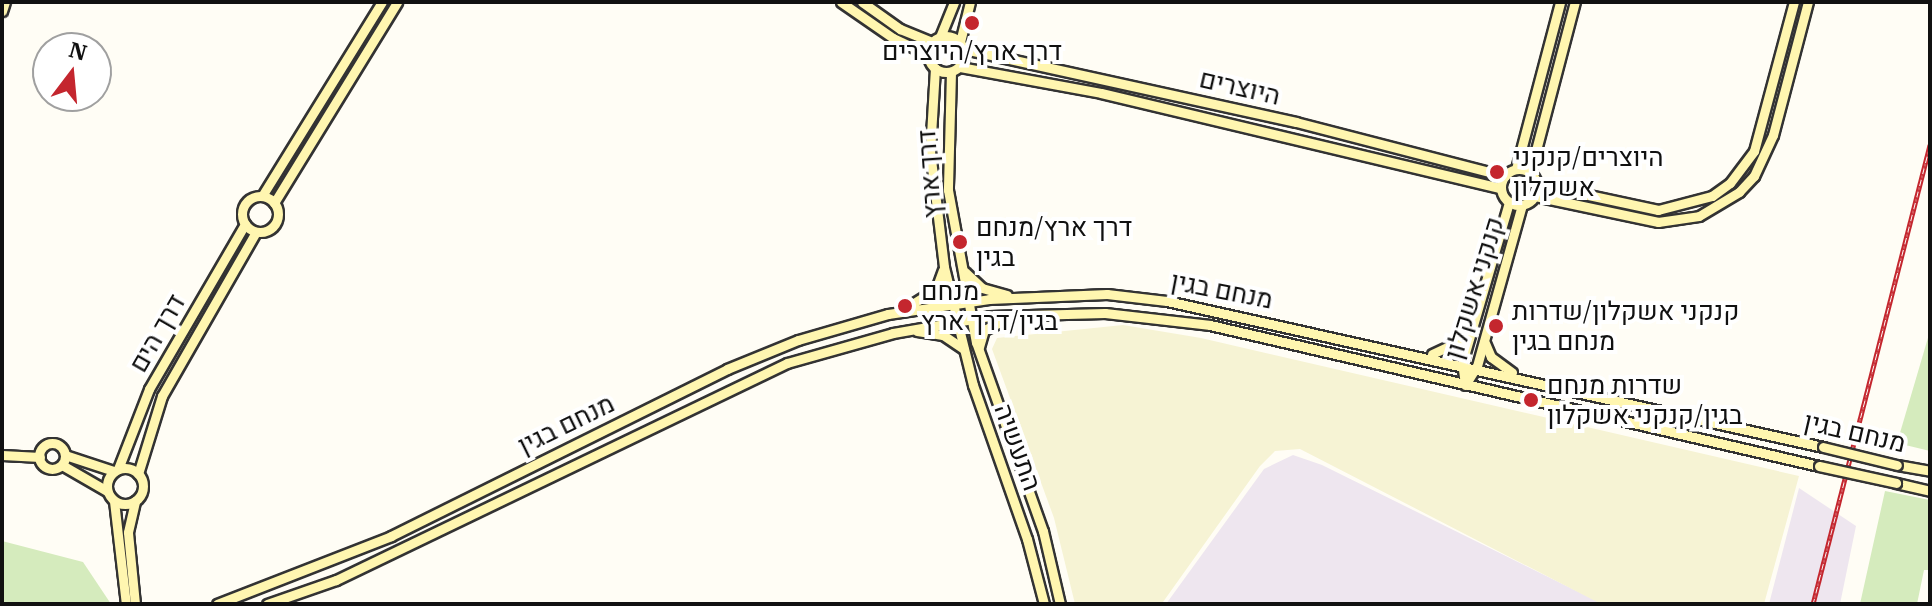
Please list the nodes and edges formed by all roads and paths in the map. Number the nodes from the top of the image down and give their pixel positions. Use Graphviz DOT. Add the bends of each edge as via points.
graph roads {
  1 [pos="5,2"];
  2 [pos="382,2"];
  3 [pos="397,2"];
  4 [pos="841,2"];
  5 [pos="862,2"];
  6 [pos="954,2"];
  7 [pos="970,2"];
  8 [pos="1560,2"];
  9 [pos="1575,2"];
  10 [pos="1794,2"];
  11 [pos="1808,2"];
  12 [pos="2,11"];
  13 [pos="936,40"];
  14 [pos="962,45"];
  15 [pos="928,54"];
  16 [pos="935,68"];
  17 [pos="956,69"];
  18 [pos="1516,169"];
  19 [pos="1530,173"];
  20 [pos="1505,176"];
  21 [pos="1537,184"];
  22 [pos="1501,188"];
  23 [pos="262,196"];
  24 [pos="1535,196"];
  25 [pos="1509,202"];
  26 [pos="274,203"];
  27 [pos="1522,205"];
  28 [pos="245,224"];
  29 [pos="256,232"];
  30 [pos="944,267"];
  31 [pos="962,267"];
  32 [pos="1018,297"];
  33 [pos="969,301"];
  34 [pos="953,303"];
  35 [pos="1028,313"];
  36 [pos="888,314"];
  37 [pos="972,319"];
  38 [pos="957,321"];
  39 [pos="893,333"];
  40 [pos="1470,335"];
  41 [pos="1485,340"];
  42 [pos="964,349"];
  43 [pos="978,350"];
  44 [pos="1424,354"];
  45 [pos="1462,363"];
  46 [pos="1477,366"];
  47 [pos="1526,378"];
  48 [pos="1465,385"];
  49 [pos="2,455"];
  50 [pos="40,457"];
  51 [pos="64,460"];
  52 [pos="116,470"];
  53 [pos="1930,471"];
  54 [pos="138,474"];
  55 [pos="107,491"];
  56 [pos="1930,491"];
  57 [pos="114,501"];
  58 [pos="135,501"];
  59 [pos="134,599"];
  60 [pos="126,604"];
  61 [pos="145,604"];
  62 [pos="217,604"];
  63 [pos="267,604"];
  64 [pos="1044,604"];
  65 [pos="1060,604"];
  1 -- 12 [label="street"];
  2 -- 23 [label="street"];
  3 -- 26 [label="street"];
  4 -- 15 [label="street"];
  5 -- 13 [label="street" via="900,29"];
  6 -- 13 [label="street"];
  7 -- 14 [label="street"];
  8 -- 18 [label="street"];
  9 -- 19 [label="street"];
  10 -- 21 [label="street" via="1754,151 1744,168 1712,196 1658,210"];
  11 -- 24 [label="street" via="1773,135 1754,176 1739,192 1699,216 1658,222"];
  13 -- 14 [label="street, היוצרים"];
  13 -- 15 [label="street"];
  14 -- 17 [label="street, דרך ארץ"];
  14 -- 20 [label="street, היוצרים"];
  15 -- 16 [label="street"];
  16 -- 17 [label="street, היוצרים"];
  16 -- 30 [label="street, דרך ארץ" via="930,151"];
  17 -- 22 [label="street, היוצרים" via="1101,93"];
  17 -- 31 [label="street, דרך ארץ" via="948,190"];
  18 -- 19 [label="street"];
  18 -- 20 [label="street"];
  19 -- 21 [label="street"];
  20 -- 22 [label="street"];
  21 -- 24 [label="street"];
  22 -- 25 [label="street"];
  23 -- 26 [label="street"];
  23 -- 28 [label="street" via="244,205"];
  24 -- 27 [label="street"];
  25 -- 27 [label="street"];
  25 -- 40 [label="street, קנקני אשקלון"];
  26 -- 29 [label="street" via="278,214 273,226"];
  27 -- 41 [label="street, קנקני אשקלון"];
  28 -- 29 [label="street"];
  28 -- 52 [label="street, דרך הים" via="149,389"];
  29 -- 54 [label="street, דרך הים" via="162,396"];
  30 -- 34 [label="street, דרך ארץ"];
  30 -- 36 [label="street" via="928,297"];
  31 -- 32 [label="street" via="982,288"];
  31 -- 33 [label="street, דרך ארץ"];
  32 -- 33 [label="street, מנחם בגין"];
  32 -- 44 [label="street, מנחם בגין" via="1107,294 1167,301"];
  33 -- 34 [label="street, מנחם בגין"];
  33 -- 37 [label="street, דרך ארץ"];
  34 -- 36 [label="street, מנחם בגין"];
  34 -- 38 [label="street, התעשיה"];
  35 -- 37 [label="street, מנחם בגין"];
  35 -- 43 [label="street" via="984,330"];
  35 -- 48 [label="street, מנחם בגין" via="1105,313 1198,323"];
  36 -- 62 [label="street, מנחם בגין" via="839,326 727,369 391,536"];
  37 -- 38 [label="street, מנחם בגין"];
  37 -- 43 [label="street, התעשיה"];
  38 -- 39 [label="street, מנחם בגין"];
  38 -- 42 [label="street, התעשיה"];
  39 -- 42 [label="street" via="943,335"];
  39 -- 63 [label="street, מנחם בגין" via="787,363 336,580"];
  40 -- 44 [label="street" via="1452,349"];
  40 -- 45 [label="street, קנקני אשקלון"];
  41 -- 46 [label="street, קנקני אשקלון"];
  41 -- 47 [label="street" via="1491,357"];
  42 -- 64 [label="street, התעשיה"];
  43 -- 65 [label="street, התעשיה" via="1043,531"];
  44 -- 45 [label="street, מנחם בגין"];
  45 -- 46 [label="street, מנחם בגין"];
  45 -- 48 [label="street, קנקני אשקלון"];
  46 -- 47 [label="street, מנחם בגין"];
  46 -- 48 [label="street, קנקני אשקלון"];
  47 -- 53 [label="street, מנחם בגין, bridge"];
  48 -- 56 [label="street, מנחם בגין, bridge"];
  49 -- 50 [label="street"];
  50 -- 51 [label="street" via="50,469"];
  50 -- 51 [label="street" via="51,444"];
  51 -- 52 [label="street"];
  51 -- 55 [label="street"];
  52 -- 54 [label="street"];
  52 -- 55 [label="street"];
  54 -- 58 [label="street" via="143,490"];
  55 -- 57 [label="street"];
  57 -- 58 [label="street"];
  57 -- 60 [label="street"];
  58 -- 59 [label="street" via="128,532"];
  59 -- 61 [label="street"];
}
